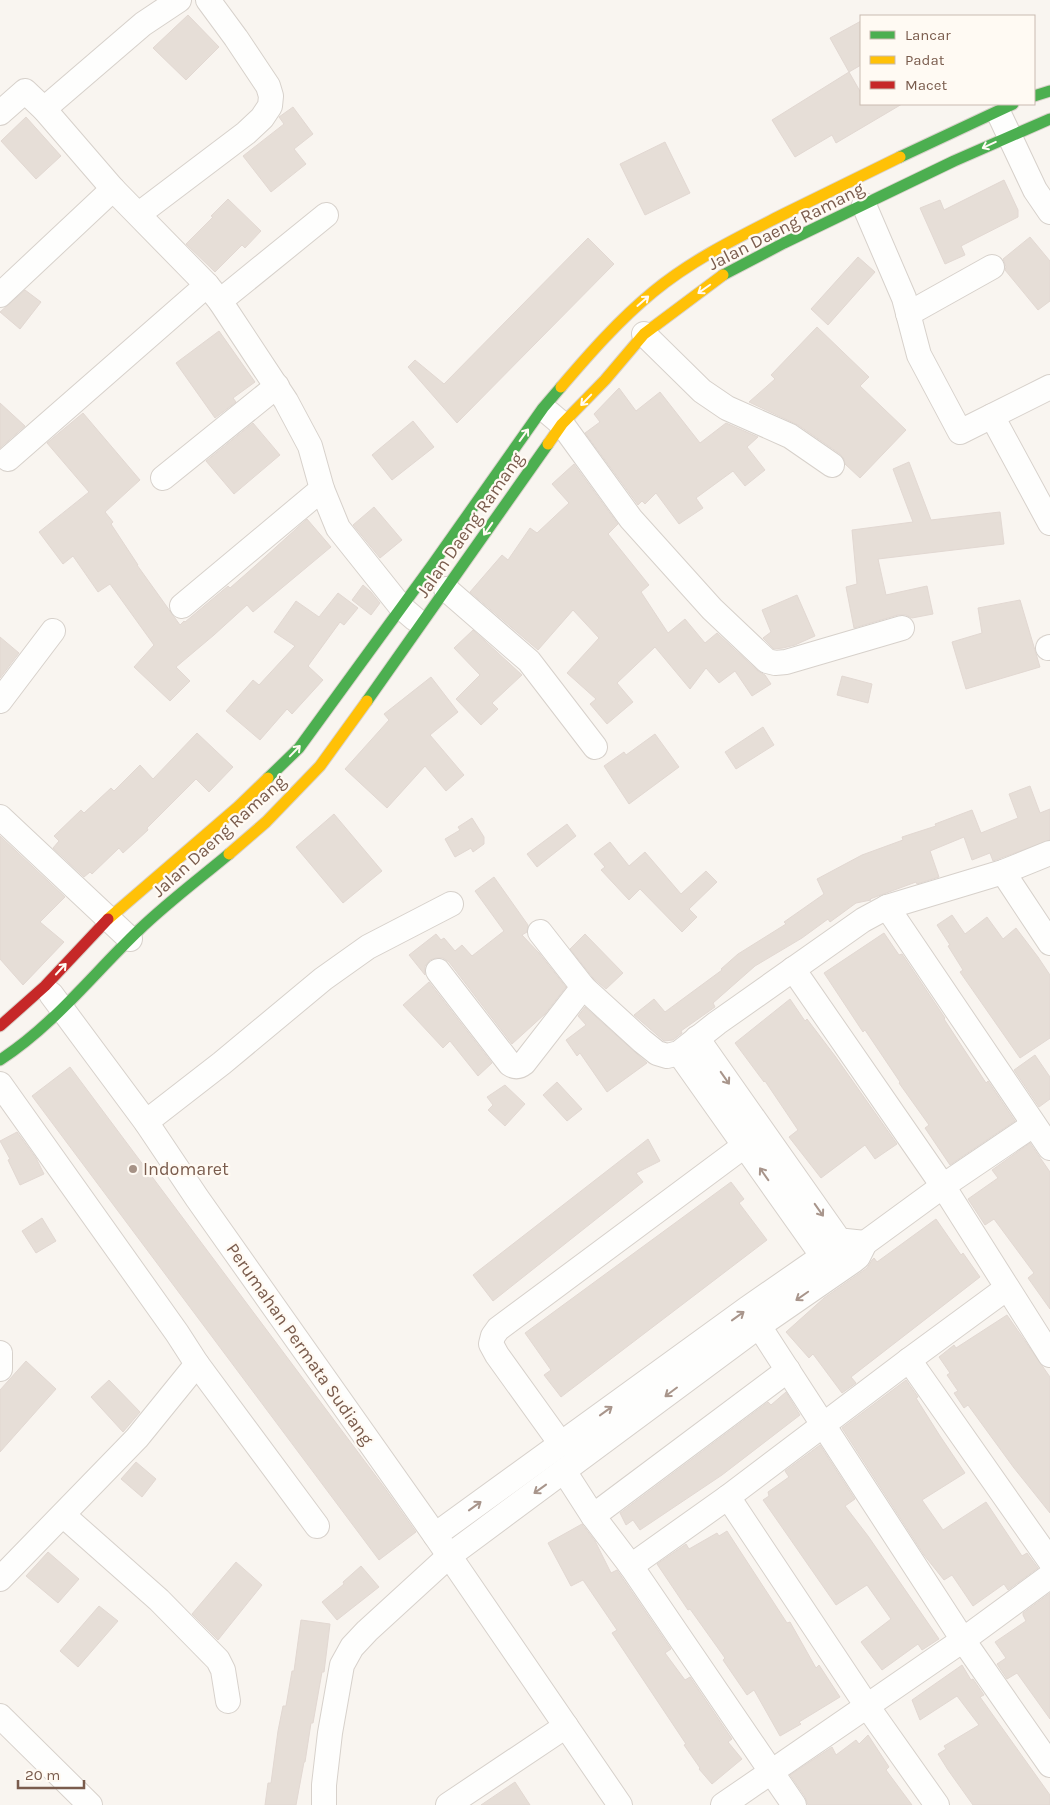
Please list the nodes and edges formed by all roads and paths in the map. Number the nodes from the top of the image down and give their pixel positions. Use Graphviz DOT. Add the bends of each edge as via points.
graph roads {
  1 [pos="179,0"];
  2 [pos="208,0"];
  3 [pos="1050,91"];
  4 [pos="1035,96"];
  5 [pos="1005,107"];
  6 [pos="44,110"];
  7 [pos="0,114"];
  8 [pos="1050,119"];
  9 [pos="1008,136"];
  10 [pos="113,189"];
  11 [pos="864,205"];
  12 [pos="1050,212"];
  13 [pos="139,214"];
  14 [pos="326,215"];
  15 [pos="992,267"];
  16 [pos="213,293"];
  17 [pos="0,295"];
  18 [pos="908,314"];
  19 [pos="635,324"];
  20 [pos="277,386"];
  21 [pos="1050,387"];
  22 [pos="544,408"];
  23 [pos="992,416"];
  24 [pos="562,424"];
  25 [pos="8,459"];
  26 [pos="832,465"];
  27 [pos="163,478"];
  28 [pos="322,489"];
  29 [pos="1050,523"];
  30 [pos="446,589"];
  31 [pos="182,606"];
  32 [pos="401,607"];
  33 [pos="422,625"];
  34 [pos="902,628"];
  35 [pos="53,632"];
  36 [pos="0,701"];
  37 [pos="322,741"];
  38 [pos="594,747"];
  39 [pos="270,796"];
  40 [pos="0,817"];
  41 [pos="1050,853"];
  42 [pos="1003,872"];
  43 [pos="451,904"];
  44 [pos="887,907"];
  45 [pos="109,918"];
  46 [pos="540,932"];
  47 [pos="130,939"];
  48 [pos="1050,943"];
  49 [pos="793,969"];
  50 [pos="438,971"];
  51 [pos="45,986"];
  52 [pos="583,987"];
  53 [pos="62,1009"];
  54 [pos="0,1026"];
  55 [pos="697,1038"];
  56 [pos="679,1053"];
  57 [pos="0,1060"];
  58 [pos="0,1084"];
  59 [pos="146,1122"];
  60 [pos="1033,1125"];
  61 [pos="744,1146"];
  62 [pos="1050,1148"];
  63 [pos="943,1186"];
  64 [pos="843,1255"];
  65 [pos="1007,1288"];
  66 [pos="759,1326"];
  67 [pos="0,1353"];
  68 [pos="1050,1355"];
  69 [pos="909,1360"];
  70 [pos="197,1364"];
  71 [pos="0,1369"];
  72 [pos="788,1370"];
  73 [pos="824,1424"];
  74 [pos="561,1444"];
  75 [pos="564,1471"];
  76 [pos="728,1497"];
  77 [pos="62,1515"];
  78 [pos="593,1516"];
  79 [pos="317,1526"];
  80 [pos="435,1535"];
  81 [pos="449,1556"];
  82 [pos="1050,1561"];
  83 [pos="631,1566"];
  84 [pos="1050,1576"];
  85 [pos="0,1579"];
  86 [pos="963,1640"];
  87 [pos="228,1701"];
  88 [pos="867,1706"];
  89 [pos="0,1716"];
  90 [pos="566,1726"];
  91 [pos="1050,1765"];
  92 [pos="771,1772"];
  93 [pos="90,1805"];
  94 [pos="324,1805"];
  95 [pos="448,1805"];
  96 [pos="620,1805"];
  97 [pos="723,1805"];
  98 [pos="794,1805"];
  99 [pos="938,1805"];
  1 -- 6 [label="street" via="143,24"];
  2 -- 13 [label="street" via="268,86 270,106 246,134"];
  3 -- 4 [label="main road"];
  5 -- 9 [label="street"];
  19 -- 5 [label="main road, Jalan Daeng Ramang, one-way" via="654,291 723,245"];
  6 -- 7 [label="street" via="24,91"];
  6 -- 10 [label="street"];
  8 -- 9 [label="main road, Jalan Daeng Ramang"];
  9 -- 11 [label="main road, Jalan Daeng Ramang, one-way"];
  9 -- 12 [label="street"];
  10 -- 13 [label="street"];
  10 -- 17 [label="street"];
  11 -- 18 [label="street"];
  11 -- 19 [label="main road, Jalan Daeng Ramang, one-way" via="728,272"];
  13 -- 16 [label="street"];
  14 -- 16 [label="street"];
  15 -- 18 [label="street"];
  16 -- 20 [label="street"];
  16 -- 25 [label="street"];
  18 -- 23 [label="street" via="919,355 960,432"];
  19 -- 22 [label="main road, Jalan Daeng Ramang" via="600,342"];
  19 -- 24 [label="main road, Jalan Daeng Ramang, one-way" via="605,380"];
  19 -- 26 [label="street" via="712,399 790,436"];
  20 -- 27 [label="street"];
  20 -- 28 [label="street" via="310,446"];
  21 -- 23 [label="street"];
  22 -- 24 [label="street"];
  32 -- 22 [label="main road, Jalan Daeng Ramang, one-way"];
  23 -- 29 [label="street"];
  24 -- 30 [label="main road, Jalan Daeng Ramang, one-way"];
  24 -- 34 [label="street" via="630,519 712,609 767,661 786,662"];
  28 -- 31 [label="street"];
  28 -- 32 [label="street" via="338,528"];
  30 -- 33 [label="main road, Jalan Daeng Ramang"];
  30 -- 38 [label="street" via="529,661"];
  32 -- 33 [label="street"];
  32 -- 37 [label="main road, Jalan Daeng Ramang"];
  33 -- 37 [label="main road, Jalan Daeng Ramang"];
  35 -- 36 [label="street"];
  39 -- 37 [label="main road, Jalan Daeng Ramang, one-way" via="299,748"];
  37 -- 39 [label="main road, Jalan Daeng Ramang" via="320,766"];
  39 -- 45 [label="main road, Jalan Daeng Ramang" via="238,807"];
  39 -- 47 [label="main road, Jalan Daeng Ramang" via="266,822"];
  40 -- 45 [label="street"];
  41 -- 42 [label="street"];
  42 -- 44 [label="street"];
  42 -- 48 [label="street"];
  43 -- 59 [label="street" via="368,947 323,979"];
  44 -- 49 [label="street"];
  44 -- 60 [label="street"];
  45 -- 47 [label="street"];
  51 -- 45 [label="main road, Jalan Daeng Ramang, one-way"];
  46 -- 52 [label="street"];
  47 -- 53 [label="main road, Jalan Daeng Ramang"];
  49 -- 55 [label="street"];
  49 -- 63 [label="street"];
  50 -- 52 [label="street" via="510,1064 518,1067"];
  51 -- 53 [label="street, Perumahan Permata Sudiang"];
  51 -- 54 [label="main road, Jalan Daeng Ramang"];
  52 -- 56 [label="street" via="657,1053 666,1056"];
  53 -- 57 [label="main road, Jalan Daeng Ramang" via="17,1050"];
  53 -- 59 [label="street, Perumahan Permata Sudiang"];
  55 -- 56 [label="street"];
  55 -- 64 [label="street, one-way"];
  56 -- 61 [label="street"];
  58 -- 70 [label="street"];
  59 -- 80 [label="street, Perumahan Permata Sudiang"];
  60 -- 62 [label="street"];
  60 -- 63 [label="street"];
  64 -- 61 [label="street, one-way"];
  61 -- 74 [label="street" via="498,1329 493,1336 491,1344 497,1355"];
  63 -- 64 [label="street"];
  63 -- 65 [label="street"];
  64 -- 66 [label="street, one-way"];
  74 -- 64 [label="street, one-way" via="748,1308"];
  65 -- 68 [label="street"];
  65 -- 69 [label="street"];
  66 -- 72 [label="street"];
  66 -- 75 [label="street, one-way"];
  67 -- 71 [label="street"];
  69 -- 73 [label="street"];
  69 -- 82 [label="street"];
  70 -- 77 [label="street" via="138,1438"];
  70 -- 79 [label="street"];
  72 -- 73 [label="street"];
  72 -- 78 [label="street"];
  73 -- 76 [label="street"];
  73 -- 86 [label="street"];
  80 -- 74 [label="street, one-way"];
  75 -- 78 [label="street"];
  75 -- 81 [label="street, one-way"];
  76 -- 83 [label="street"];
  76 -- 88 [label="street"];
  77 -- 85 [label="street"];
  77 -- 87 [label="street" via="159,1600 218,1660"];
  78 -- 83 [label="street"];
  80 -- 81 [label="street, Perumahan Permata Sudiang"];
  81 -- 90 [label="street, Perumahan Permata Sudiang"];
  81 -- 94 [label="street" via="366,1631 345,1659 330,1733"];
  83 -- 92 [label="street"];
  84 -- 86 [label="street"];
  86 -- 88 [label="street"];
  86 -- 91 [label="street"];
  88 -- 92 [label="street"];
  88 -- 99 [label="street"];
  89 -- 93 [label="street"];
  90 -- 95 [label="street"];
  90 -- 96 [label="street, Perumahan Permata Sudiang"];
  92 -- 97 [label="street"];
  92 -- 98 [label="street"];
}
